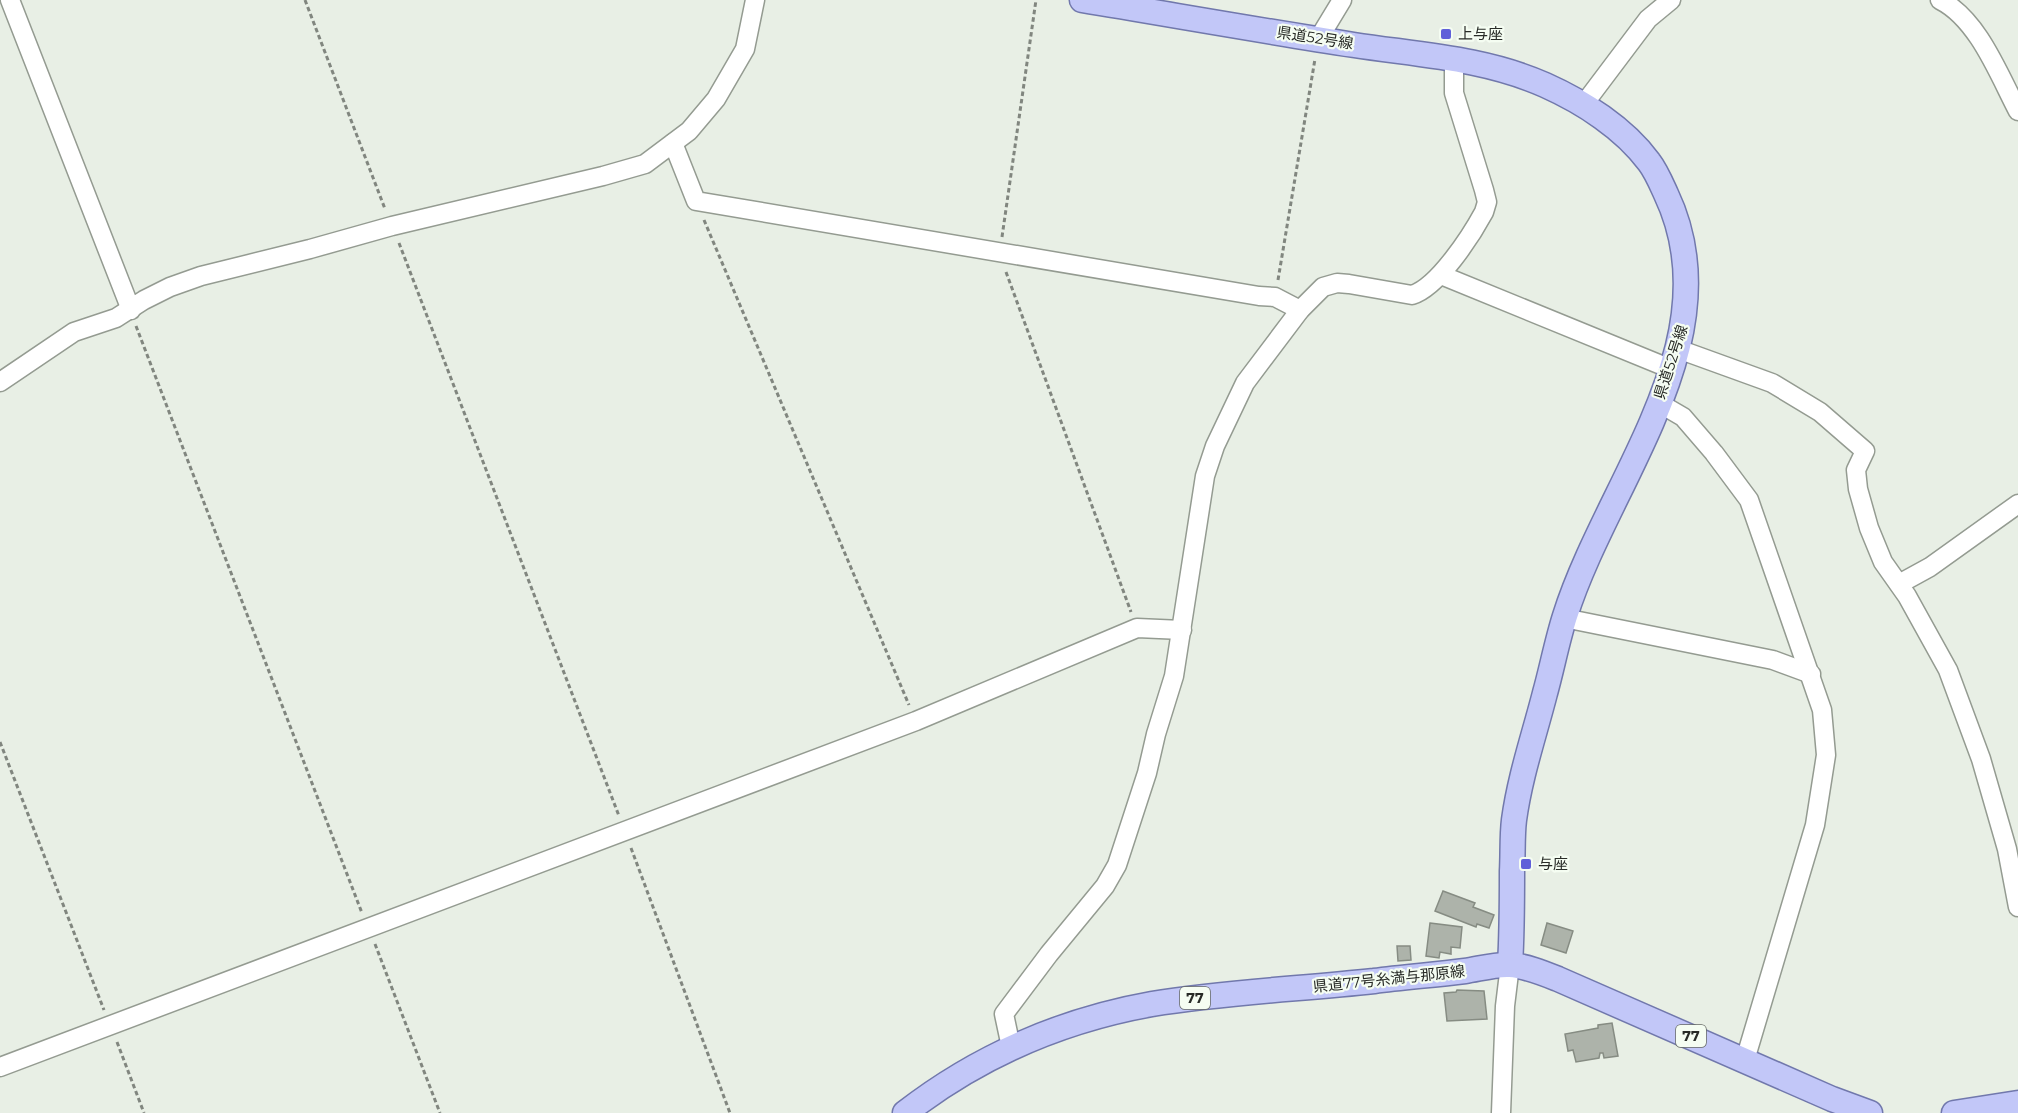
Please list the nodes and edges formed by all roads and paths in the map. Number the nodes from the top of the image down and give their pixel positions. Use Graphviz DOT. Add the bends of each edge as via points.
graph roads {
  1 [pos="10,0"];
  2 [pos="304,0"];
  3 [pos="755,0"];
  4 [pos="1036,0"];
  5 [pos="1082,0"];
  6 [pos="1342,0"];
  7 [pos="1671,0"];
  8 [pos="1940,0"];
  9 [pos="1319,38"];
  10 [pos="1454,58"];
  11 [pos="1584,104"];
  12 [pos="2018,111"];
  13 [pos="673,143"];
  14 [pos="696,201"];
  15 [pos="392,226"];
  16 [pos="999,252"];
  17 [pos="1441,275"];
  18 [pos="1275,297"];
  19 [pos="131,310"];
  20 [pos="1299,310"];
  21 [pos="1675,359"];
  22 [pos="0,382"];
  23 [pos="1659,403"];
  24 [pos="2018,504"];
  25 [pos="1899,584"];
  26 [pos="1564,618"];
  27 [pos="1137,628"];
  28 [pos="1182,630"];
  29 [pos="1811,674"];
  30 [pos="916,721"];
  31 [pos="0,742"];
  32 [pos="624,830"];
  33 [pos="2013,845"];
  34 [pos="2018,907"];
  35 [pos="368,927"];
  36 [pos="1510,965"];
  37 [pos="110,1026"];
  38 [pos="1011,1047"];
  39 [pos="1745,1060"];
  40 [pos="0,1067"];
  41 [pos="2018,1103"];
  42 [pos="144,1113"];
  43 [pos="440,1113"];
  44 [pos="730,1113"];
  45 [pos="905,1113"];
  46 [pos="1501,1113"];
  47 [pos="1870,1113"];
  48 [pos="1954,1113"];
  1 -- 19 [label="street"];
  2 -- 15 [label="path"];
  3 -- 13 [label="street" via="745,49 716,99 689,131"];
  4 -- 16 [label="path"];
  5 -- 9 [label="main road, 県道52号線"];
  6 -- 9 [label="street"];
  7 -- 11 [label="street" via="1648,19"];
  8 -- 12 [label="street" via="1956,10 1976,33"];
  9 -- 10 [label="main road, 県道52号線"];
  9 -- 18 [label="path"];
  10 -- 11 [label="main road, 県道52号線" via="1504,70"];
  10 -- 17 [label="street" via="1454,93 1487,202 1479,221"];
  11 -- 21 [label="main road, 県道52号線" via="1616,128 1649,162 1672,206 1687,280 1685,320"];
  13 -- 14 [label="street"];
  13 -- 15 [label="street" via="645,164"];
  14 -- 16 [label="street"];
  14 -- 30 [label="path"];
  15 -- 19 [label="street" via="201,276 170,287"];
  15 -- 32 [label="path"];
  16 -- 18 [label="street"];
  16 -- 27 [label="path"];
  17 -- 20 [label="street" via="1425,290 1412,295 1338,283 1323,287"];
  17 -- 21 [label="street"];
  18 -- 20 [label="street"];
  19 -- 22 [label="street" via="74,332"];
  19 -- 35 [label="path"];
  20 -- 28 [label="street" via="1245,383 1215,446 1202,492"];
  21 -- 23 [label="main road, 県道52号線"];
  21 -- 25 [label="street" via="1772,383 1820,412 1864,451 1856,470 1858,489 1877,547"];
  23 -- 26 [label="main road, 県道52号線" via="1582,569"];
  23 -- 29 [label="street" via="1683,417 1749,500"];
  24 -- 25 [label="street" via="1930,567"];
  25 -- 33 [label="street" via="1948,670"];
  26 -- 29 [label="street" via="1773,660"];
  26 -- 36 [label="main road, 県道52号線" via="1513,824"];
  27 -- 28 [label="street"];
  27 -- 30 [label="street"];
  28 -- 38 [label="street" via="1174,676 1147,773 1113,876 1004,1014"];
  29 -- 39 [label="street" via="1822,710 1826,755 1815,825"];
  30 -- 32 [label="street"];
  31 -- 37 [label="path"];
  32 -- 35 [label="street"];
  32 -- 44 [label="path"];
  33 -- 34 [label="street"];
  35 -- 37 [label="street"];
  35 -- 43 [label="path"];
  36 -- 38 [label="main road, 県道77号糸満与那原線 / 77" via="1151,1004 1060,1028"];
  36 -- 39 [label="main road, 県道77号糸満与那原線 / 77" via="1540,971"];
  36 -- 46 [label="street"];
  37 -- 40 [label="street"];
  37 -- 42 [label="path"];
  38 -- 45 [label="main road, 県道77号糸満与那原線 / 77" via="942,1084"];
  39 -- 47 [label="main road, 県道77号糸満与那原線 / 77"];
  41 -- 48 [label="main road"];
}
